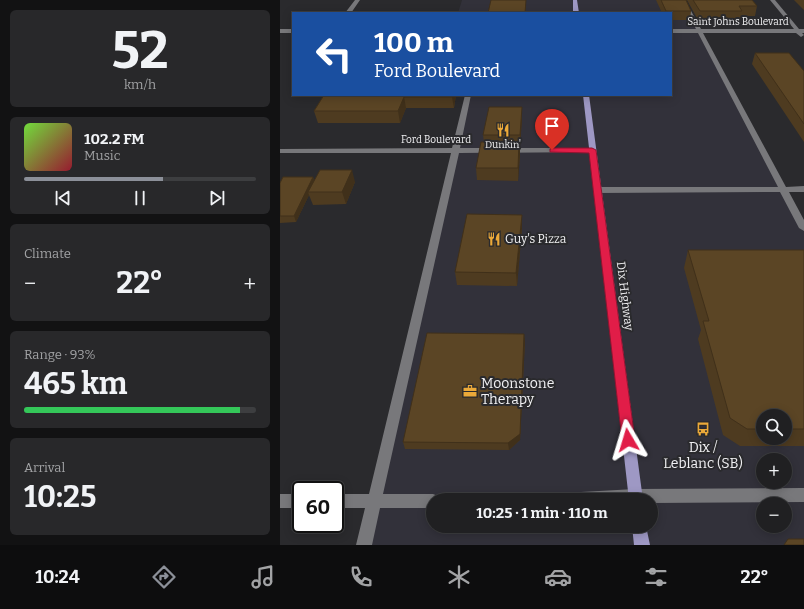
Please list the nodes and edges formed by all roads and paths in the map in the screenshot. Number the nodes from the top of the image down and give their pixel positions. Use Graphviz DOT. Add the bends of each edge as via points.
graph roads {
  1 [pos="358,0"];
  2 [pos="575,0"];
  3 [pos="683,0"];
  4 [pos="772,0"];
  5 [pos="349,12"];
  6 [pos="576,12"];
  7 [pos="280,31"];
  8 [pos="292,31"];
  9 [pos="672,31"];
  10 [pos="700,31"];
  11 [pos="801,31"];
  12 [pos="804,38"];
  13 [pos="468,96"];
  14 [pos="586,96"];
  15 [pos="592,150"];
  16 [pos="280,151"];
  17 [pos="455,151"];
  18 [pos="783,189"];
  19 [pos="804,189"];
  20 [pos="597,190"];
  21 [pos="804,228"];
  22 [pos="635,493"];
  23 [pos="804,495"];
  24 [pos="658,498"];
  25 [pos="280,501"];
  26 [pos="292,501"];
  27 [pos="344,501"];
  28 [pos="374,501"];
  29 [pos="426,501"];
  30 [pos="640,533"];
  31 [pos="364,545"];
  32 [pos="642,545"];
  1 -- 5 [label="street"];
  2 -- 6 [label="main road"];
  3 -- 10 [label="street"];
  4 -- 11 [label="street"];
  7 -- 8 [label="street"];
  9 -- 10 [label="street, Saint Johns Boulevard"];
  10 -- 11 [label="street, Saint Johns Boulevard"];
  10 -- 18 [label="street"];
  11 -- 12 [label="street"];
  13 -- 17 [label="street"];
  14 -- 15 [label="main road, Dix Highway"];
  15 -- 17 [label="street, Ford Boulevard"];
  15 -- 20 [label="main road, Dix Highway"];
  16 -- 17 [label="street, Ford Boulevard"];
  17 -- 28 [label="street"];
  18 -- 19 [label="street"];
  18 -- 20 [label="street"];
  18 -- 21 [label="street"];
  20 -- 22 [label="main road, Dix Highway"];
  23 -- 24 [label="street"];
  25 -- 26 [label="street"];
  27 -- 28 [label="street"];
  28 -- 29 [label="street"];
  28 -- 31 [label="street"];
  30 -- 32 [label="main road"];
}
